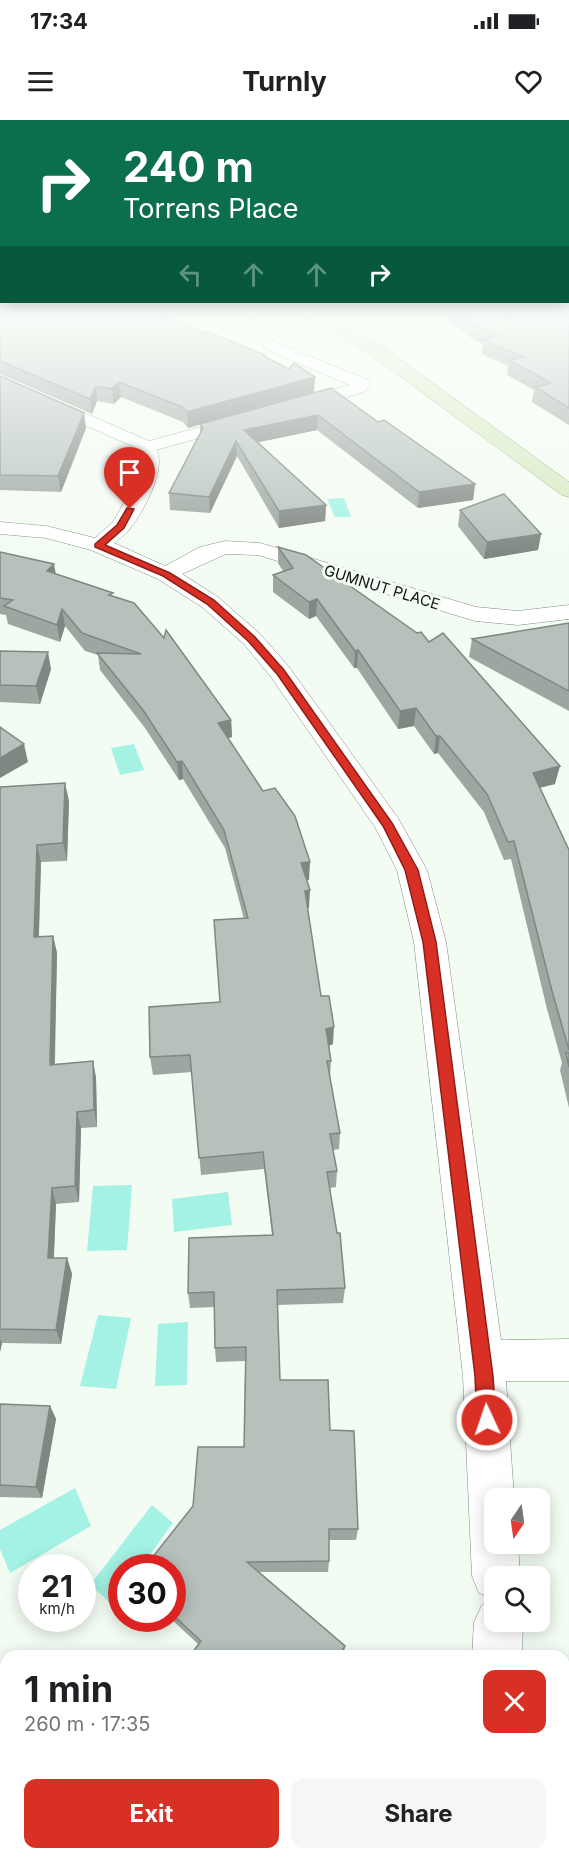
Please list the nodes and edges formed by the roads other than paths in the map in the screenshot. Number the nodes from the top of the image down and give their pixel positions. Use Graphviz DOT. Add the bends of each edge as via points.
graph roads {
  1 [pos="31,394"];
  2 [pos="335,394"];
  3 [pos="436,394"];
  4 [pos="279,411"];
  5 [pos="256,417"];
  6 [pos="144,447"];
  7 [pos="569,491"];
  8 [pos="0,528"];
  9 [pos="99,545"];
  10 [pos="166,574"];
  11 [pos="569,612"];
  12 [pos="569,1360"];
  13 [pos="482,1361"];
  14 [pos="495,1566"];
  15 [pos="498,1632"];
  16 [pos="497,1650"];
  1 -- 6 [label="street" via="141,442"];
  2 -- 4 [label="street"];
  3 -- 7 [label="main road"];
  5 -- 6 [label="street"];
  6 -- 9 [label="street" via="150,455 149,476 121,526"];
  8 -- 9 [label="street" via="46,532"];
  9 -- 10 [label="street"];
  10 -- 11 [label="street, GUMNUT PLACE" via="225,547 260,549 475,614 518,618"];
  10 -- 13 [label="street" via="210,602 252,639 280,672 388,825 412,870 430,942"];
  12 -- 13 [label="street"];
  13 -- 14 [label="street"];
  15 -- 16 [label="street"];
}
